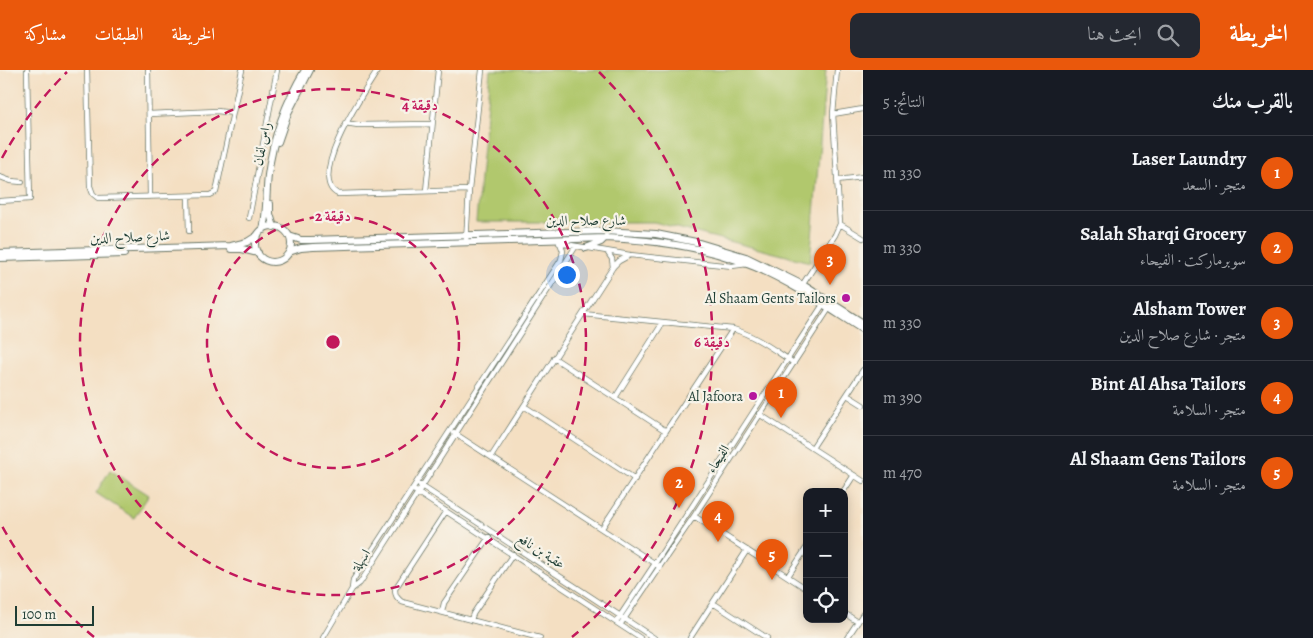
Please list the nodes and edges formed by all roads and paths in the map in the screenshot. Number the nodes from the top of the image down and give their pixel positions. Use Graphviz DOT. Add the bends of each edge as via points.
graph roads {
  1 [pos="27,70"];
  2 [pos="87,70"];
  3 [pos="148,70"];
  4 [pos="242,70"];
  5 [pos="277,70"];
  6 [pos="305,70"];
  7 [pos="310,70"];
  8 [pos="378,70"];
  9 [pos="438,70"];
  10 [pos="482,70"];
  11 [pos="837,70"];
  12 [pos="863,109"];
  13 [pos="233,113"];
  14 [pos="149,114"];
  15 [pos="832,114"];
  16 [pos="345,123"];
  17 [pos="432,124"];
  18 [pos="0,177"];
  19 [pos="863,177"];
  20 [pos="836,180"];
  21 [pos="26,182"];
  22 [pos="469,190"];
  23 [pos="426,191"];
  24 [pos="188,196"];
  25 [pos="150,197"];
  26 [pos="0,201"];
  27 [pos="249,218"];
  28 [pos="840,224"];
  29 [pos="274,227"];
  30 [pos="264,230"];
  31 [pos="189,231"];
  32 [pos="605,234"];
  33 [pos="258,235"];
  34 [pos="289,236"];
  35 [pos="466,238"];
  36 [pos="863,238"];
  37 [pos="548,239"];
  38 [pos="560,243"];
  39 [pos="576,246"];
  40 [pos="586,248"];
  41 [pos="289,252"];
  42 [pos="608,252"];
  43 [pos="0,253"];
  44 [pos="258,254"];
  45 [pos="630,256"];
  46 [pos="0,258"];
  47 [pos="748,261"];
  48 [pos="613,267"];
  49 [pos="801,288"];
  50 [pos="827,304"];
  51 [pos="583,314"];
  52 [pos="661,322"];
  53 [pos="863,323"];
  54 [pos="733,329"];
  55 [pos="863,330"];
  56 [pos="554,358"];
  57 [pos="788,359"];
  58 [pos="794,363"];
  59 [pos="863,370"];
  60 [pos="847,395"];
  61 [pos="615,398"];
  62 [pos="863,405"];
  63 [pos="524,406"];
  64 [pos="755,411"];
  65 [pos="760,414"];
  66 [pos="450,431"];
  67 [pos="666,431"];
  68 [pos="456,434"];
  69 [pos="812,448"];
  70 [pos="491,457"];
  71 [pos="854,475"];
  72 [pos="635,479"];
  73 [pos="863,481"];
  74 [pos="416,482"];
  75 [pos="422,486"];
  76 [pos="846,488"];
  77 [pos="412,489"];
  78 [pos="417,493"];
  79 [pos="446,511"];
  80 [pos="689,512"];
  81 [pos="694,516"];
  82 [pos="602,528"];
  83 [pos="492,532"];
  84 [pos="488,538"];
  85 [pos="747,550"];
  86 [pos="803,553"];
  87 [pos="512,554"];
  88 [pos="655,564"];
  89 [pos="660,567"];
  90 [pos="788,576"];
  91 [pos="803,586"];
  92 [pos="352,589"];
  93 [pos="713,603"];
  94 [pos="442,612"];
  95 [pos="863,614"];
  96 [pos="848,616"];
  97 [pos="622,618"];
  98 [pos="471,620"];
  99 [pos="858,622"];
  100 [pos="618,624"];
  101 [pos="323,638"];
  102 [pos="540,638"];
  103 [pos="640,638"];
  104 [pos="654,638"];
  105 [pos="690,638"];
  106 [pos="767,638"];
  107 [pos="847,638"];
  1 -- 21 [label="street"];
  2 -- 25 [label="street" via="91,192 98,198"];
  3 -- 14 [label="street"];
  4 -- 13 [label="street"];
  5 -- 27 [label="street, راس لفان"];
  6 -- 30 [label="street, راس لفان" via="283,111 276,135 269,166"];
  7 -- 29 [label="street, راس لفان" via="288,113 276,151 270,199"];
  8 -- 16 [label="street"];
  9 -- 17 [label="street"];
  10 -- 22 [label="street"];
  11 -- 15 [label="street"];
  12 -- 15 [label="street"];
  13 -- 14 [label="street"];
  13 -- 24 [label="street" via="216,192"];
  14 -- 25 [label="street"];
  15 -- 20 [label="street"];
  16 -- 17 [label="street"];
  16 -- 23 [label="street" via="329,171 328,184 334,192"];
  17 -- 23 [label="street"];
  18 -- 21 [label="street" via="11,182"];
  19 -- 20 [label="street"];
  20 -- 28 [label="street"];
  21 -- 26 [label="street" via="30,199"];
  22 -- 23 [label="street"];
  22 -- 35 [label="street"];
  24 -- 25 [label="street"];
  24 -- 31 [label="street"];
  28 -- 36 [label="street"];
  28 -- 49 [label="street"];
  29 -- 30 [label="street"];
  29 -- 34 [label="street"];
  30 -- 33 [label="street"];
  32 -- 35 [label="street, شارع صلاح الدين"];
  32 -- 37 [label="street, شارع صلاح الدين"];
  32 -- 40 [label="street" via="601,242"];
  32 -- 47 [label="street, شارع صلاح الدين" via="686,246"];
  33 -- 43 [label="street, شارع صلاح الدين" via="231,246"];
  33 -- 44 [label="street"];
  34 -- 35 [label="street, شارع صلاح الدين" via="310,240"];
  34 -- 41 [label="street"];
  35 -- 37 [label="street, شارع صلاح الدين"];
  35 -- 41 [label="street, شارع صلاح الدين" via="313,247"];
  37 -- 38 [label="street, شارع صلاح الدين"];
  38 -- 39 [label="street, شارع صلاح الدين"];
  38 -- 66 [label="street, اسهلة" via="563,251 561,260"];
  39 -- 40 [label="street, شارع صلاح الدين"];
  39 -- 68 [label="street, اسهلة"];
  40 -- 42 [label="street, شارع صلاح الدين"];
  41 -- 44 [label="street" via="284,259 272,262"];
  42 -- 45 [label="street, شارع صلاح الدين"];
  42 -- 48 [label="street"];
  44 -- 46 [label="street, شارع صلاح الدين" via="237,249"];
  45 -- 47 [label="street, شارع صلاح الدين" via="732,266"];
  45 -- 48 [label="street"];
  47 -- 49 [label="street, شارع صلاح الدين"];
  48 -- 51 [label="street"];
  49 -- 50 [label="street, شارع صلاح الدين"];
  50 -- 53 [label="street, شارع صلاح الدين"];
  50 -- 55 [label="street, شارع صلاح الدين"];
  50 -- 57 [label="street, الفيحاء"];
  50 -- 58 [label="street, الفيحاء"];
  51 -- 52 [label="street"];
  51 -- 56 [label="street"];
  52 -- 54 [label="street"];
  52 -- 61 [label="street"];
  54 -- 57 [label="street" via="746,333"];
  54 -- 67 [label="street"];
  56 -- 61 [label="street"];
  56 -- 63 [label="street"];
  57 -- 58 [label="street"];
  57 -- 64 [label="street, الفيحاء"];
  58 -- 65 [label="street, الفيحاء"];
  59 -- 60 [label="street"];
  60 -- 62 [label="street"];
  60 -- 69 [label="street"];
  61 -- 67 [label="street"];
  63 -- 70 [label="street"];
  63 -- 72 [label="street"];
  64 -- 65 [label="street"];
  64 -- 80 [label="street, الفيحاء"];
  65 -- 69 [label="street"];
  65 -- 81 [label="street, الفيحاء"];
  66 -- 68 [label="street"];
  66 -- 74 [label="street, اسهلة"];
  67 -- 72 [label="street"];
  68 -- 70 [label="street"];
  68 -- 75 [label="street, اسهلة"];
  69 -- 71 [label="street"];
  70 -- 82 [label="street"];
  71 -- 73 [label="street"];
  71 -- 76 [label="street"];
  72 -- 82 [label="street"];
  74 -- 75 [label="street, عقبة بن نافع"];
  74 -- 77 [label="street, اسهلة"];
  75 -- 78 [label="street, اسهلة"];
  75 -- 83 [label="street, عقبة بن نافع"];
  77 -- 78 [label="street, عقبة بن نافع"];
  77 -- 92 [label="street, اسهلة" via="353,580"];
  78 -- 79 [label="street, عقبة بن نافع"];
  78 -- 92 [label="street, اسهلة" via="360,583"];
  79 -- 84 [label="street, عقبة بن نافع"];
  79 -- 94 [label="street" via="395,589 402,602"];
  80 -- 81 [label="street"];
  80 -- 88 [label="street, الفيحاء"];
  81 -- 85 [label="street"];
  81 -- 89 [label="street, الفيحاء"];
  82 -- 88 [label="street"];
  83 -- 84 [label="street"];
  83 -- 97 [label="street, عقبة بن نافع"];
  84 -- 87 [label="street, عقبة بن نافع"];
  84 -- 94 [label="street" via="444,603"];
  85 -- 90 [label="street"];
  85 -- 93 [label="street"];
  86 -- 90 [label="street"];
  87 -- 98 [label="street"];
  87 -- 100 [label="street, عقبة بن نافع"];
  88 -- 89 [label="street"];
  88 -- 97 [label="street, الفيحاء"];
  89 -- 97 [label="street, الفيحاء"];
  90 -- 91 [label="street"];
  92 -- 101 [label="street"];
  93 -- 105 [label="street"];
  93 -- 106 [label="street"];
  94 -- 98 [label="street"];
  95 -- 99 [label="street"];
  96 -- 99 [label="street"];
  97 -- 100 [label="street, الفيحاء"];
  97 -- 104 [label="street, عقبة بن نافع"];
  98 -- 102 [label="street"];
  99 -- 107 [label="street"];
  100 -- 103 [label="street, عقبة بن نافع"];
}
